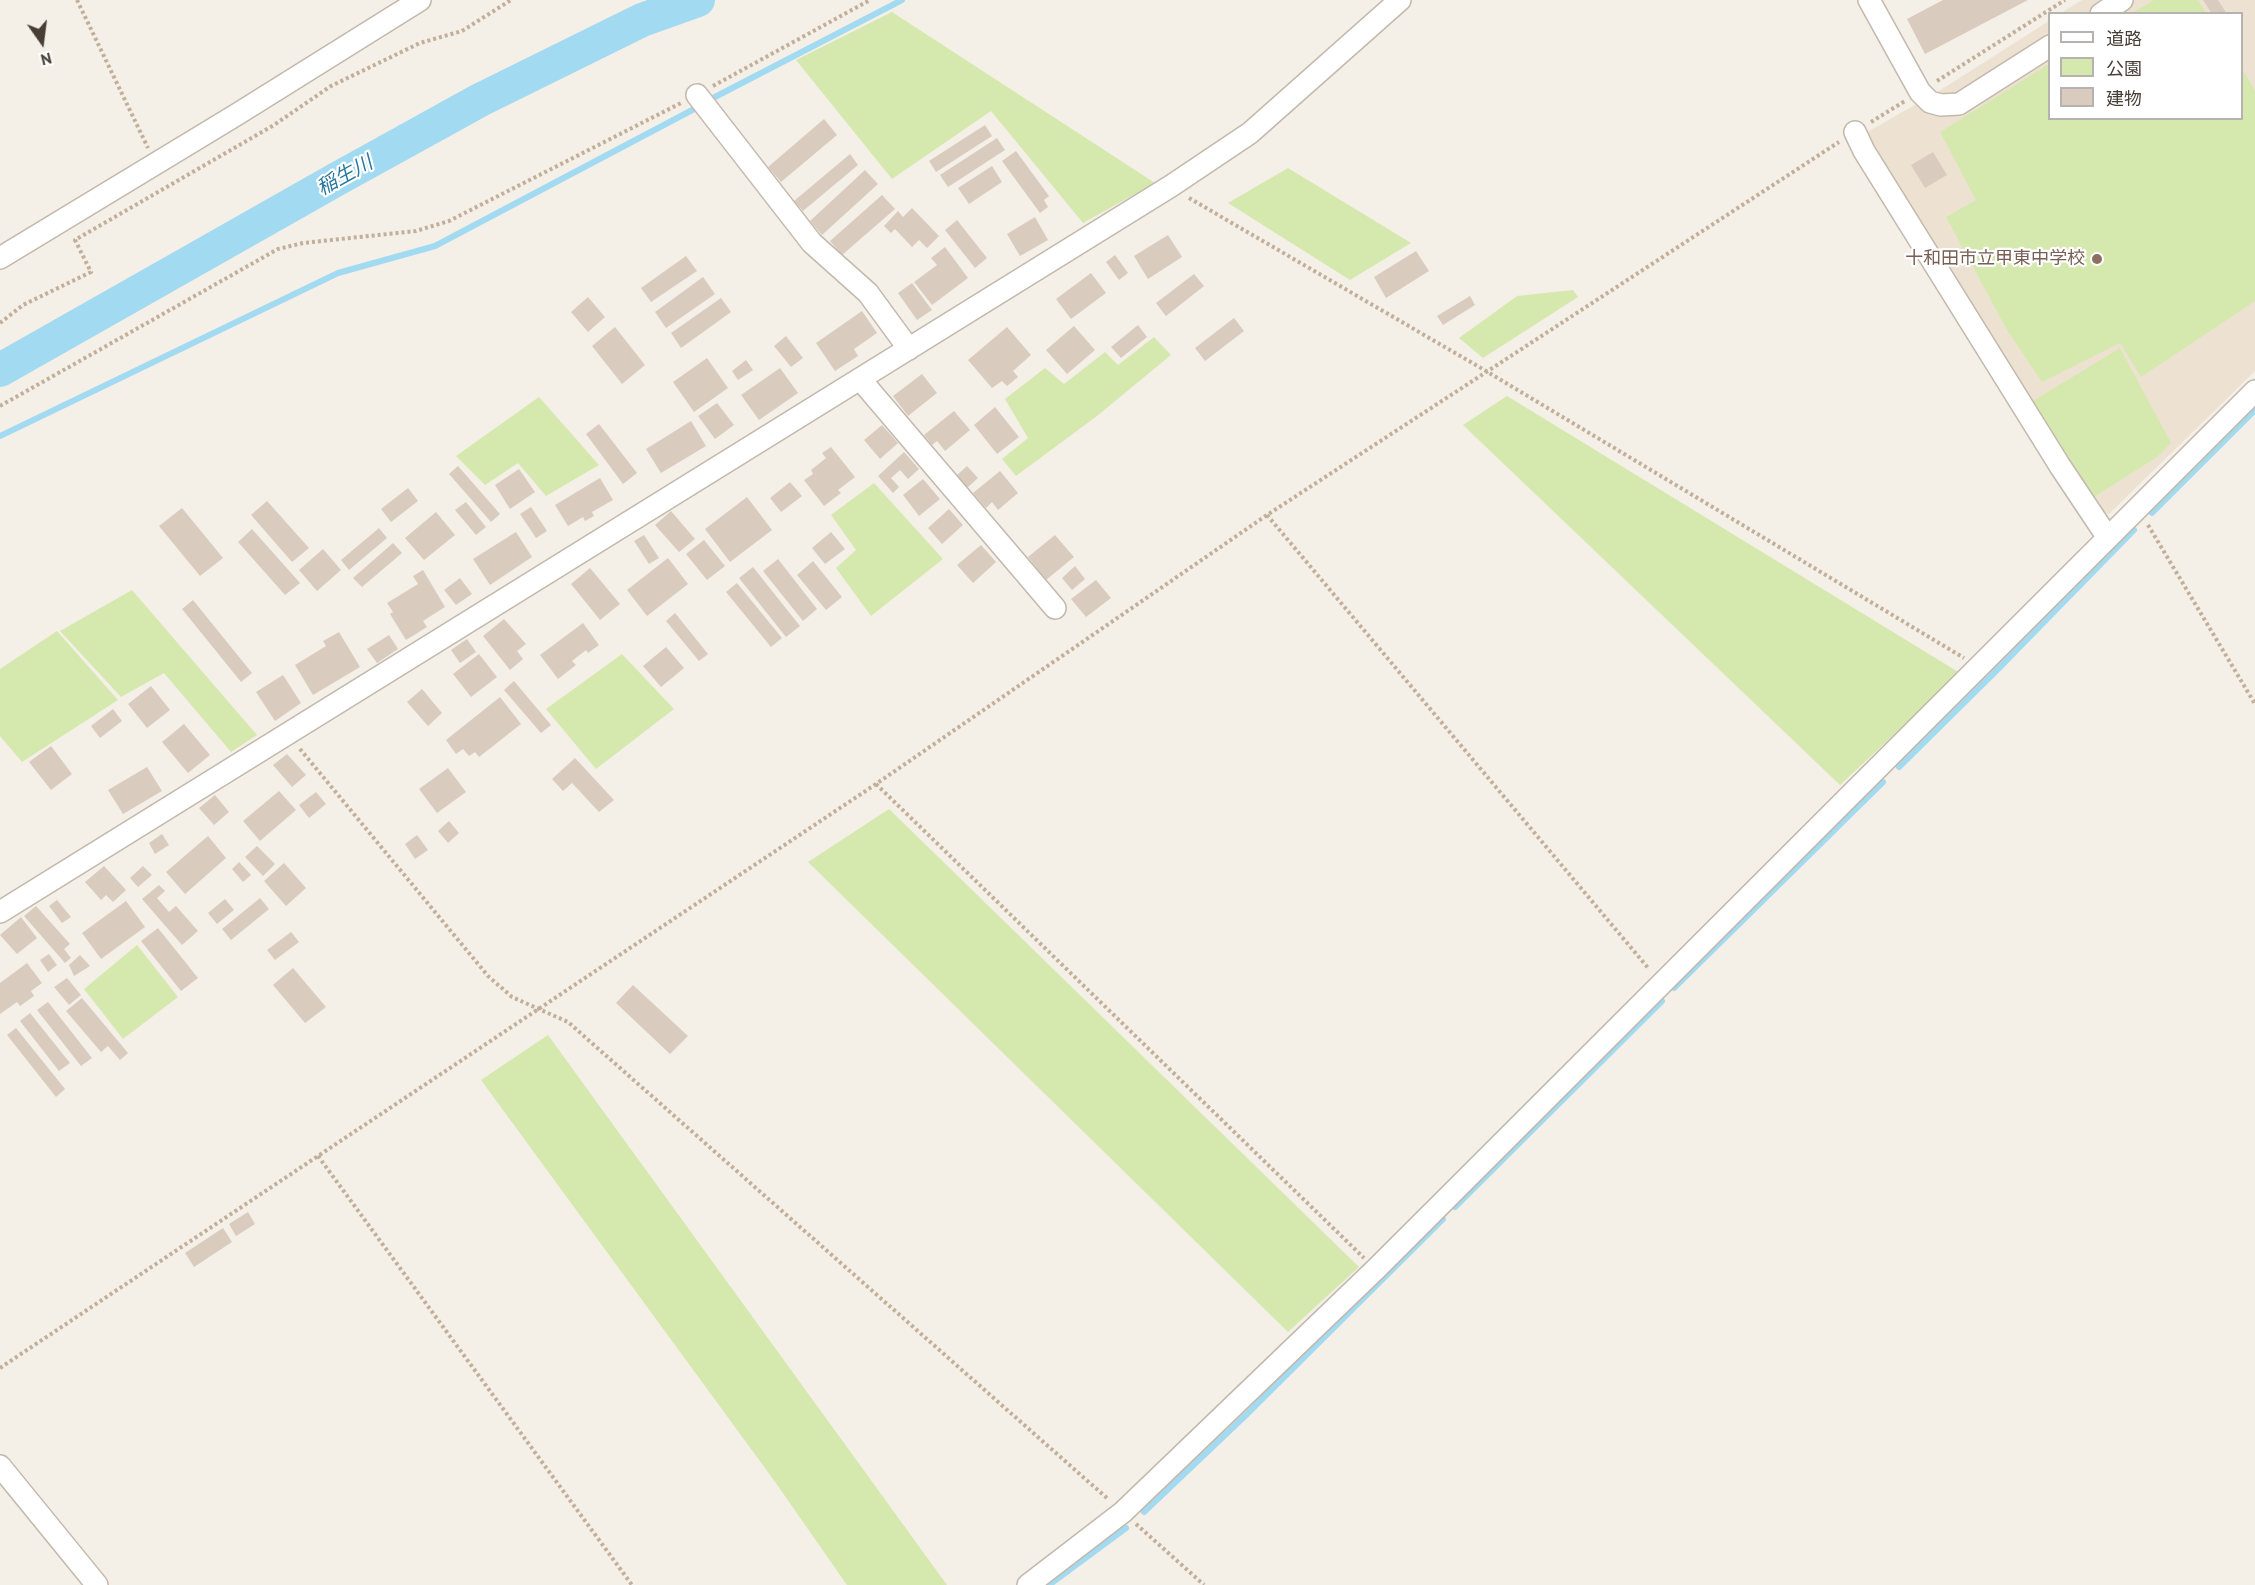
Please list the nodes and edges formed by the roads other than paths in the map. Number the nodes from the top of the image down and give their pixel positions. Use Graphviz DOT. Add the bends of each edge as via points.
graph roads {
  1 [pos="420,0"];
  2 [pos="1400,0"];
  3 [pos="1869,0"];
  4 [pos="2122,0"];
  5 [pos="2103,12"];
  6 [pos="2048,47"];
  7 [pos="697,95"];
  8 [pos="1855,132"];
  9 [pos="0,258"];
  10 [pos="909,349"];
  11 [pos="860,379"];
  12 [pos="2255,391"];
  13 [pos="2108,538"];
  14 [pos="1055,608"];
  15 [pos="0,912"];
  16 [pos="0,1466"];
  17 [pos="97,1585"];
  18 [pos="1028,1585"];
  1 -- 9 [label="street"];
  2 -- 10 [label="street" via="1250,133"];
  3 -- 6 [label="street" via="1920,92 1930,102 1941,105 1959,104"];
  4 -- 5 [label="street"];
  7 -- 10 [label="street" via="812,243 868,293"];
  8 -- 13 [label="street"];
  10 -- 11 [label="street"];
  11 -- 14 [label="street"];
  11 -- 15 [label="street"];
  12 -- 13 [label="street"];
  13 -- 18 [label="street" via="1376,1269 1123,1512"];
  16 -- 17 [label="street"];
}
